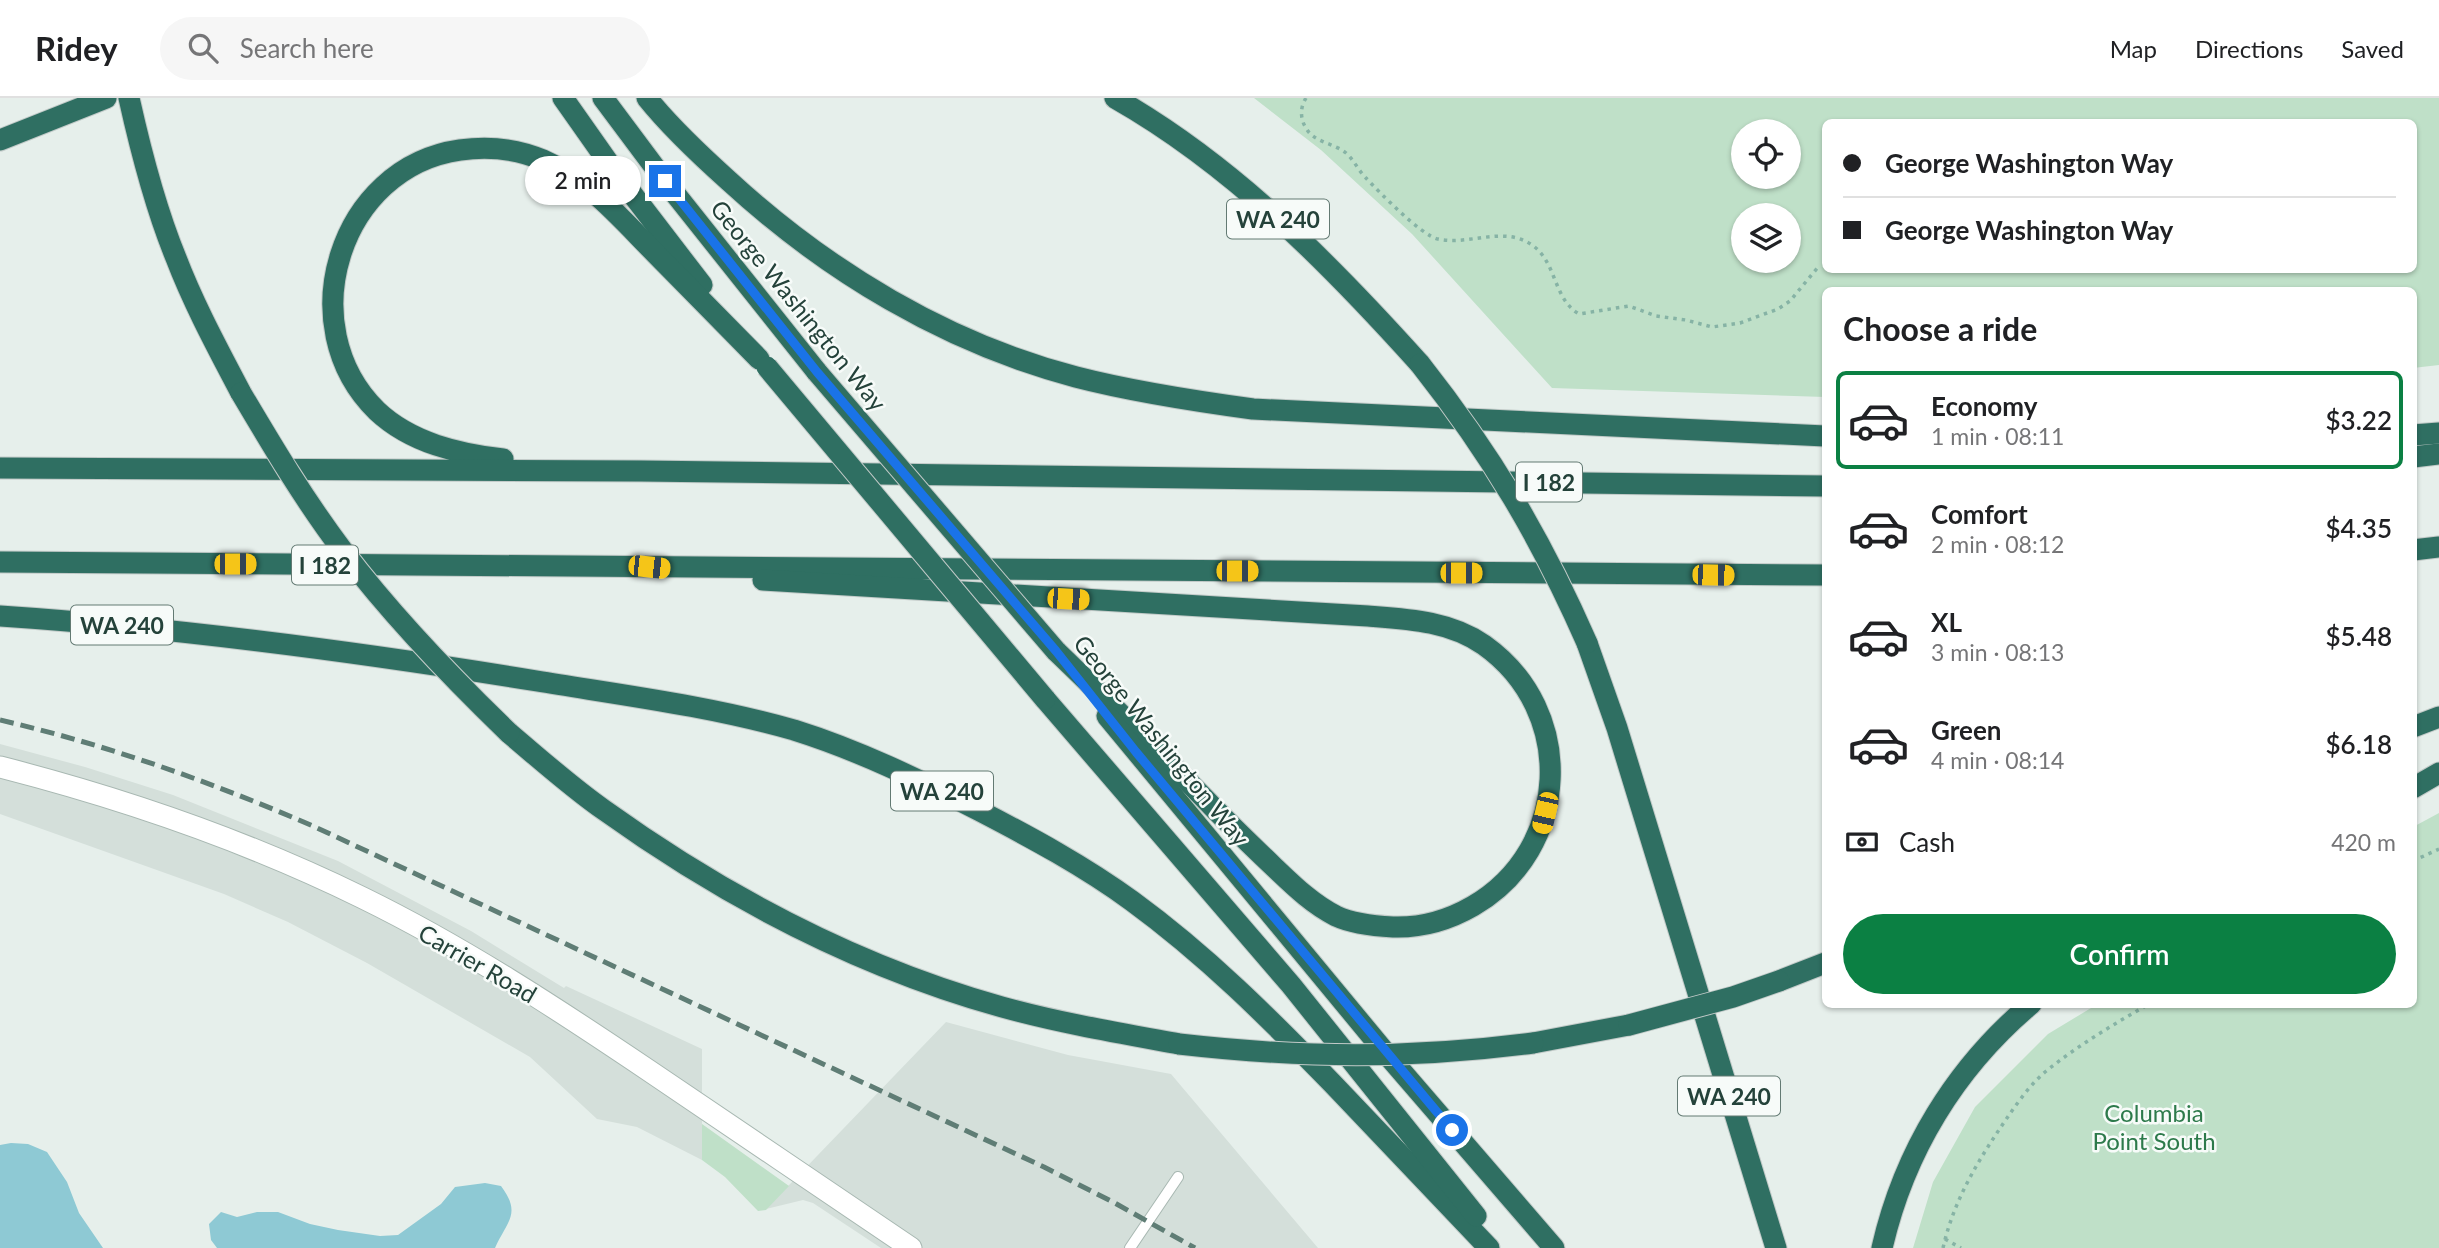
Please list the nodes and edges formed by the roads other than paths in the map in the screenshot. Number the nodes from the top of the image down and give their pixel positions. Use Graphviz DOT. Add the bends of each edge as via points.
graph roads {
  1 [pos="106,98"];
  2 [pos="128,98"];
  3 [pos="564,98"];
  4 [pos="603,98"];
  5 [pos="647,98"];
  6 [pos="1115,98"];
  7 [pos="0,141"];
  8 [pos="763,363"];
  9 [pos="2439,433"];
  10 [pos="2417,435"];
  11 [pos="1822,436"];
  12 [pos="2439,454"];
  13 [pos="2417,457"];
  14 [pos="0,468"];
  15 [pos="641,471"];
  16 [pos="1822,486"];
  17 [pos="2439,547"];
  18 [pos="2417,550"];
  19 [pos="0,562"];
  20 [pos="649,567"];
  21 [pos="1822,575"];
  22 [pos="0,615"];
  23 [pos="1056,651"];
  24 [pos="2439,717"];
  25 [pos="2417,725"];
  26 [pos="0,767"];
  27 [pos="2439,774"];
  28 [pos="2417,786"];
  29 [pos="1822,963"];
  30 [pos="2026,1008"];
  31 [pos="1178,1177"];
  32 [pos="911,1248"];
  33 [pos="1130,1248"];
  34 [pos="1489,1248"];
  35 [pos="1502,1248"];
  36 [pos="1554,1248"];
  37 [pos="1776,1248"];
  38 [pos="1882,1248"];
  1 -- 7 [label="highway"];
  2 -- 29 [label="highway, bridge" via="175,257 204,322 297,486 342,550 451,677 509,733 602,809 721,887 906,975 1001,1007 1179,1044 1257,1053 1421,1054 1533,1043 1629,1026 1709,1004"];
  3 -- 8 [label="highway"];
  4 -- 23 [label="highway, George Washington Way, bridge" via="817,372"];
  5 -- 11 [label="highway" via="748,199 862,284 965,337 1074,376 1253,409"];
  6 -- 37 [label="highway, WA 240, bridge" via="1193,148 1322,260 1420,364 1505,482 1587,643"];
  8 -- 15 [label="highway" via="594,190 543,160 512,150 474,148 438,153 415,162 377,191 349,229 339,253 334,307 345,363 377,411 407,433 439,447"];
  8 -- 35 [label="highway, bridge" via="1291,985"];
  9 -- 10 [label="highway"];
  12 -- 13 [label="highway"];
  14 -- 15 [label="highway, I 182"];
  15 -- 16 [label="highway, I 182"];
  17 -- 18 [label="highway"];
  19 -- 20 [label="highway, I 182"];
  20 -- 21 [label="highway, I 182"];
  20 -- 23 [label="highway" via="796,583 1368,616 1442,625 1483,644 1505,663 1539,712 1551,764 1542,828 1512,876 1491,895 1438,923 1409,928 1370,926 1337,917 1305,896 1234,829"];
  22 -- 34 [label="highway, WA 240" via="231,637 458,668 674,704 793,730 847,749 926,783 1056,851 1195,950 1249,998"];
  23 -- 36 [label="highway, George Washington Way" via="1384,1051"];
  24 -- 25 [label="highway"];
  26 -- 32 [label="street, Carrier Road" via="189,824 364,898 533,994"];
  27 -- 28 [label="highway"];
  30 -- 38 [label="highway" via="1981,1052 1938,1108 1906,1170"];
  31 -- 33 [label="lane"];
}
